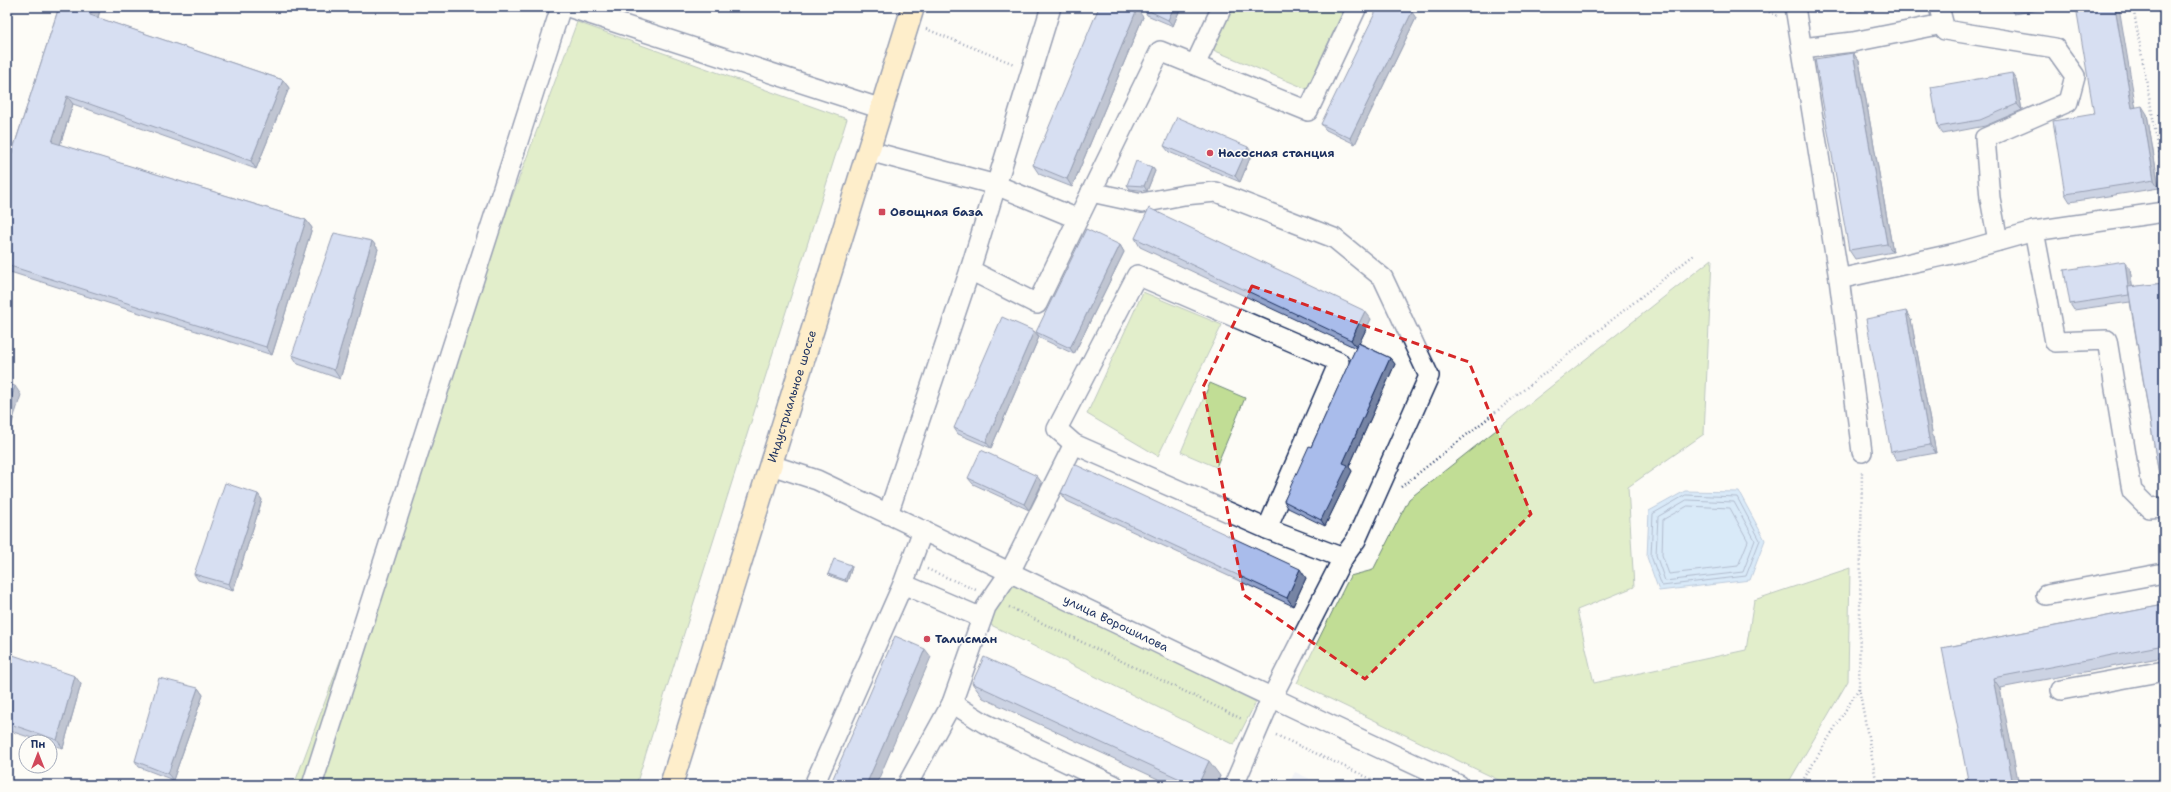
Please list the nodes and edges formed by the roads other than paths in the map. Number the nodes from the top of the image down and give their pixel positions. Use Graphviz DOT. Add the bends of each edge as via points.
graph roads {
  1 [pos="561,7"];
  2 [pos="568,7"];
  3 [pos="1052,7"];
  4 [pos="1222,7"];
  5 [pos="1357,7"];
  6 [pos="1795,7"];
  7 [pos="911,14"];
  8 [pos="1941,16"];
  9 [pos="1802,48"];
  10 [pos="1194,65"];
  11 [pos="882,109"];
  12 [pos="869,151"];
  13 [pos="996,185"];
  14 [pos="1091,192"];
  15 [pos="2164,212"];
  16 [pos="1078,219"];
  17 [pos="2034,231"];
  18 [pos="1998,241"];
  19 [pos="970,270"];
  20 [pos="1839,279"];
  21 [pos="1074,444"];
  22 [pos="1862,452"];
  23 [pos="771,465"];
  24 [pos="2164,507"];
  25 [pos="888,514"];
  26 [pos="1267,529"];
  27 [pos="923,530"];
  28 [pos="1343,558"];
  29 [pos="1010,572"];
  30 [pos="2164,573"];
  31 [pos="903,584"];
  32 [pos="2046,595"];
  33 [pos="982,618"];
  34 [pos="2164,671"];
  35 [pos="2061,690"];
  36 [pos="1271,699"];
  37 [pos="952,703"];
  38 [pos="312,785"];
  39 [pos="671,785"];
  40 [pos="814,785"];
  41 [pos="907,785"];
  42 [pos="1114,785"];
  43 [pos="1234,785"];
  44 [pos="1459,785"];
  1 -- 38 [label="street"];
  2 -- 11 [label="street"];
  3 -- 13 [label="street"];
  4 -- 10 [label="street"];
  5 -- 10 [label="street" via="1308,112"];
  6 -- 9 [label="street"];
  7 -- 11 [label="main road, Индустриальное шоссе"];
  8 -- 9 [label="street" via="1853,42"];
  8 -- 18 [label="street" via="1944,30 2055,48 2075,76 2068,102 1985,138 1990,198"];
  9 -- 20 [label="street"];
  10 -- 14 [label="street" via="1160,51"];
  11 -- 12 [label="main road, Индустриальное шоссе"];
  12 -- 13 [label="street"];
  12 -- 23 [label="main road, Индустриальное шоссе"];
  13 -- 16 [label="street"];
  13 -- 19 [label="street"];
  14 -- 16 [label="street"];
  14 -- 28 [label="street" via="1142,203 1216,192 1334,238 1383,278 1429,376 1356,540"];
  15 -- 17 [label="street"];
  16 -- 19 [label="street" via="1037,304"];
  17 -- 18 [label="street"];
  17 -- 24 [label="street" via="2055,342 2107,340 2132,491 2149,508"];
  18 -- 20 [label="street"];
  19 -- 25 [label="street"];
  20 -- 22 [label="street"];
  21 -- 26 [label="street"];
  21 -- 26 [label="street" via="1057,429 1137,275 1339,362"];
  21 -- 29 [label="street"];
  23 -- 25 [label="street, улица Ворошилова" via="813,478"];
  23 -- 39 [label="main road, Индустриальное шоссе"];
  25 -- 27 [label="street, улица Ворошилова"];
  26 -- 28 [label="street"];
  27 -- 29 [label="street, улица Ворошилова"];
  27 -- 31 [label="street"];
  28 -- 36 [label="street"];
  29 -- 33 [label="street" via="992,597"];
  29 -- 36 [label="street, улица Ворошилова"];
  30 -- 32 [label="street"];
  31 -- 33 [label="street"];
  31 -- 40 [label="street"];
  33 -- 37 [label="street"];
  34 -- 35 [label="street"];
  36 -- 43 [label="street"];
  36 -- 44 [label="street, улица Ворошилова"];
  37 -- 41 [label="street"];
  37 -- 42 [label="street" via="984,722"];
}
